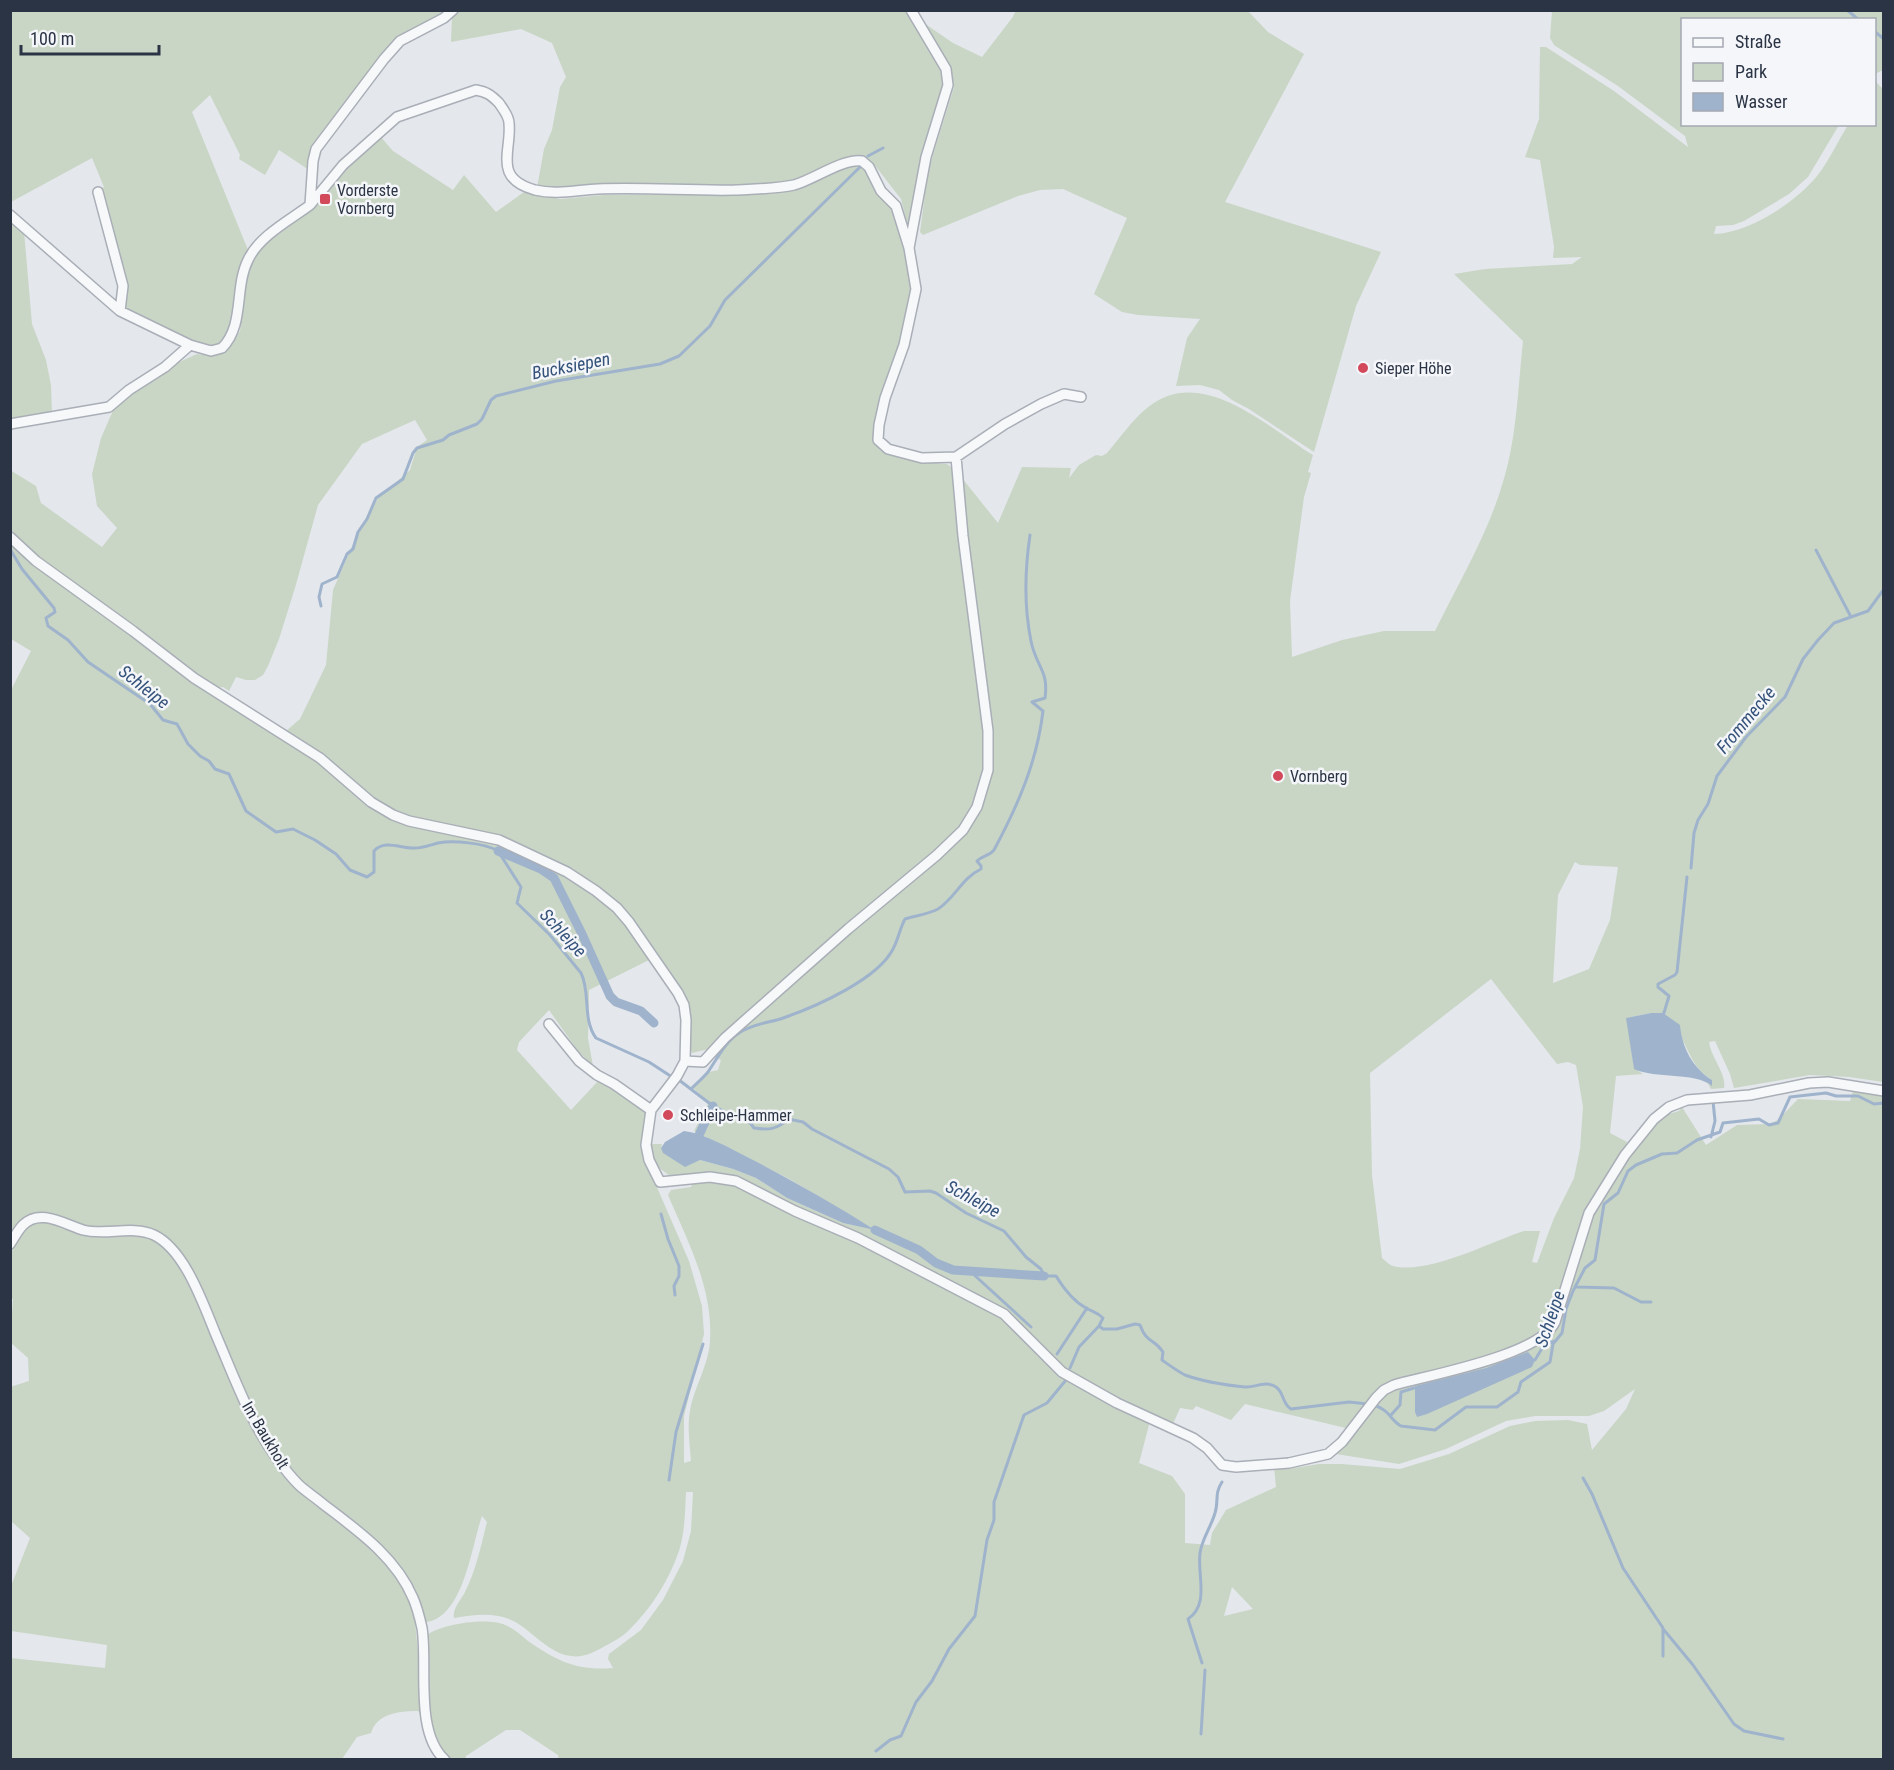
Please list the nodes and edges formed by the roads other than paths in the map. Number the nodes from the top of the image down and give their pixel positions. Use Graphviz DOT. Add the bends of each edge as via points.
graph roads {
  1 [pos="453,10"];
  2 [pos="911,10"];
  3 [pos="98,192"];
  4 [pos="310,205"];
  5 [pos="10,215"];
  6 [pos="909,248"];
  7 [pos="120,310"];
  8 [pos="190,345"];
  9 [pos="1081,397"];
  10 [pos="10,424"];
  11 [pos="956,457"];
  12 [pos="10,537"];
  13 [pos="549,1024"];
  14 [pos="685,1061"];
  15 [pos="1884,1091"];
  16 [pos="651,1110"];
  17 [pos="10,1244"];
  18 [pos="444,1760"];
  1 -- 4 [label="street" via="400,41 347,106 316,149"];
  2 -- 6 [label="street" via="946,69 948,85 926,157"];
  3 -- 7 [label="street" via="123,286"];
  4 -- 6 [label="street" via="344,165 397,117 476,90 492,96 508,116 508,171 532,189 550,193 599,189 768,189 795,184 859,160 869,167 877,185 896,206"];
  4 -- 8 [label="street" via="253,251 244,269 237,316 225,345 211,351"];
  5 -- 7 [label="street"];
  6 -- 11 [label="street" via="916,289 904,345 885,398 878,440 888,449 922,458"];
  7 -- 8 [label="street"];
  8 -- 10 [label="street" via="109,407"];
  9 -- 11 [label="street" via="1064,394 1041,404"];
  11 -- 14 [label="street" via="988,731 988,770 977,807 963,830 937,855 848,928 703,1062"];
  12 -- 14 [label="street" via="45,568 194,678 320,758 371,802 409,821 499,840 567,872 597,891 629,922 678,993 686,1020"];
  13 -- 16 [label="street" via="579,1061"];
  14 -- 16 [label="street"];
  15 -- 16 [label="street" via="1847,1084 1809,1083 1750,1095 1687,1100 1669,1107 1625,1155 1589,1213 1555,1322 1546,1335 1518,1350 1384,1389 1328,1454 1289,1463 1236,1467 1222,1465 1193,1438 1062,1372 1004,1314 858,1238 736,1181 710,1177 660,1182 646,1145"];
  17 -- 18 [label="street, Im Baukholt" via="23,1225 48,1217 86,1231 141,1231 163,1240 182,1262 254,1420 277,1458 298,1484 368,1538 391,1562 413,1598 422,1629 427,1726"];
}
